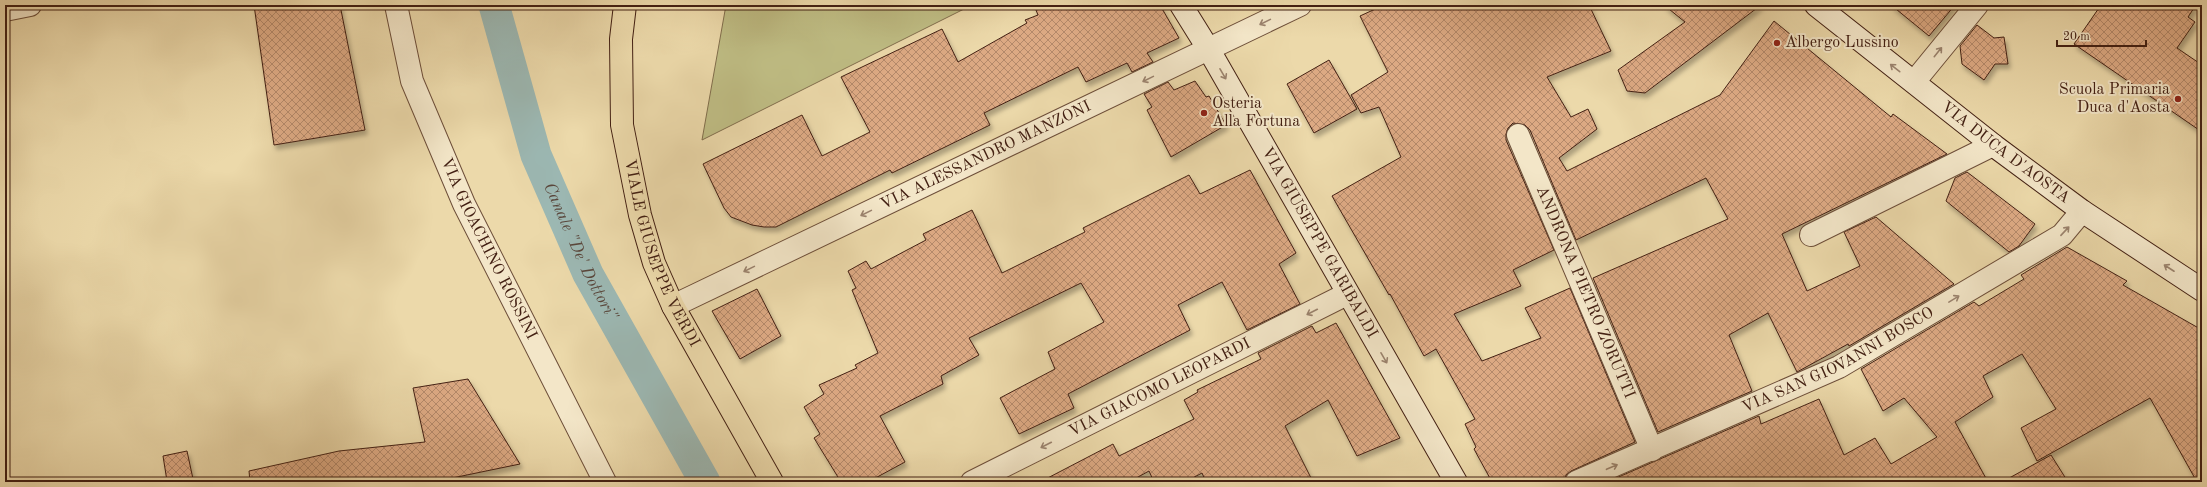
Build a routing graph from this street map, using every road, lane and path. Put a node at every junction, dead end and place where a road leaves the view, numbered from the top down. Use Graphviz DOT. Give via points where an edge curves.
graph roads {
  1 [pos="30,5"];
  2 [pos="396,5"];
  3 [pos="625,5"];
  4 [pos="1181,5"];
  5 [pos="1300,5"];
  6 [pos="1816,5"];
  7 [pos="1977,5"];
  8 [pos="5,10"];
  9 [pos="1209,50"];
  10 [pos="1914,82"];
  11 [pos="1518,135"];
  12 [pos="1993,145"];
  13 [pos="2082,211"];
  14 [pos="1811,234"];
  15 [pos="2202,290"];
  16 [pos="1347,294"];
  17 [pos="672,306"];
  18 [pos="1652,450"];
  19 [pos="605,482"];
  20 [pos="772,482"];
  21 [pos="972,482"];
  22 [pos="1456,482"];
  23 [pos="1576,482"];
  1 -- 8 [label="street"];
  2 -- 19 [label="street, VIA GIOACHINO ROSSINI" via="412,81 464,204"];
  3 -- 17 [label="main road, VIALE GIUSEPPE VERDI" via="621,39 622,125 640,215 654,263"];
  4 -- 9 [label="street, VIA GIUSEPPE GARIBALDI"];
  5 -- 9 [label="street, VIA ALESSANDRO MANZONI, one-way"];
  10 -- 6 [label="street, VIA DUCA D'AOSTA, one-way"];
  10 -- 7 [label="street, one-way"];
  9 -- 16 [label="street, VIA GIUSEPPE GARIBALDI, one-way"];
  9 -- 17 [label="street, VIA ALESSANDRO MANZONI, one-way"];
  10 -- 12 [label="street, VIA DUCA D'AOSTA"];
  11 -- 18 [label="street, ANDRONA PIETRO ZORUTTI"];
  12 -- 13 [label="street, VIA DUCA D'AOSTA"];
  12 -- 14 [label="street"];
  15 -- 13 [label="street, VIA DUCA D'AOSTA, one-way"];
  18 -- 13 [label="street, VIA SAN GIOVANNI BOSCO, one-way" via="1839,367 2062,235"];
  16 -- 21 [label="street, VIA GIACOMO LEOPARDI, one-way"];
  16 -- 22 [label="street, VIA GIUSEPPE GARIBALDI, one-way"];
  17 -- 20 [label="main road, VIALE GIUSEPPE VERDI"];
  23 -- 18 [label="street, VIA SAN GIOVANNI BOSCO, one-way"];
}
